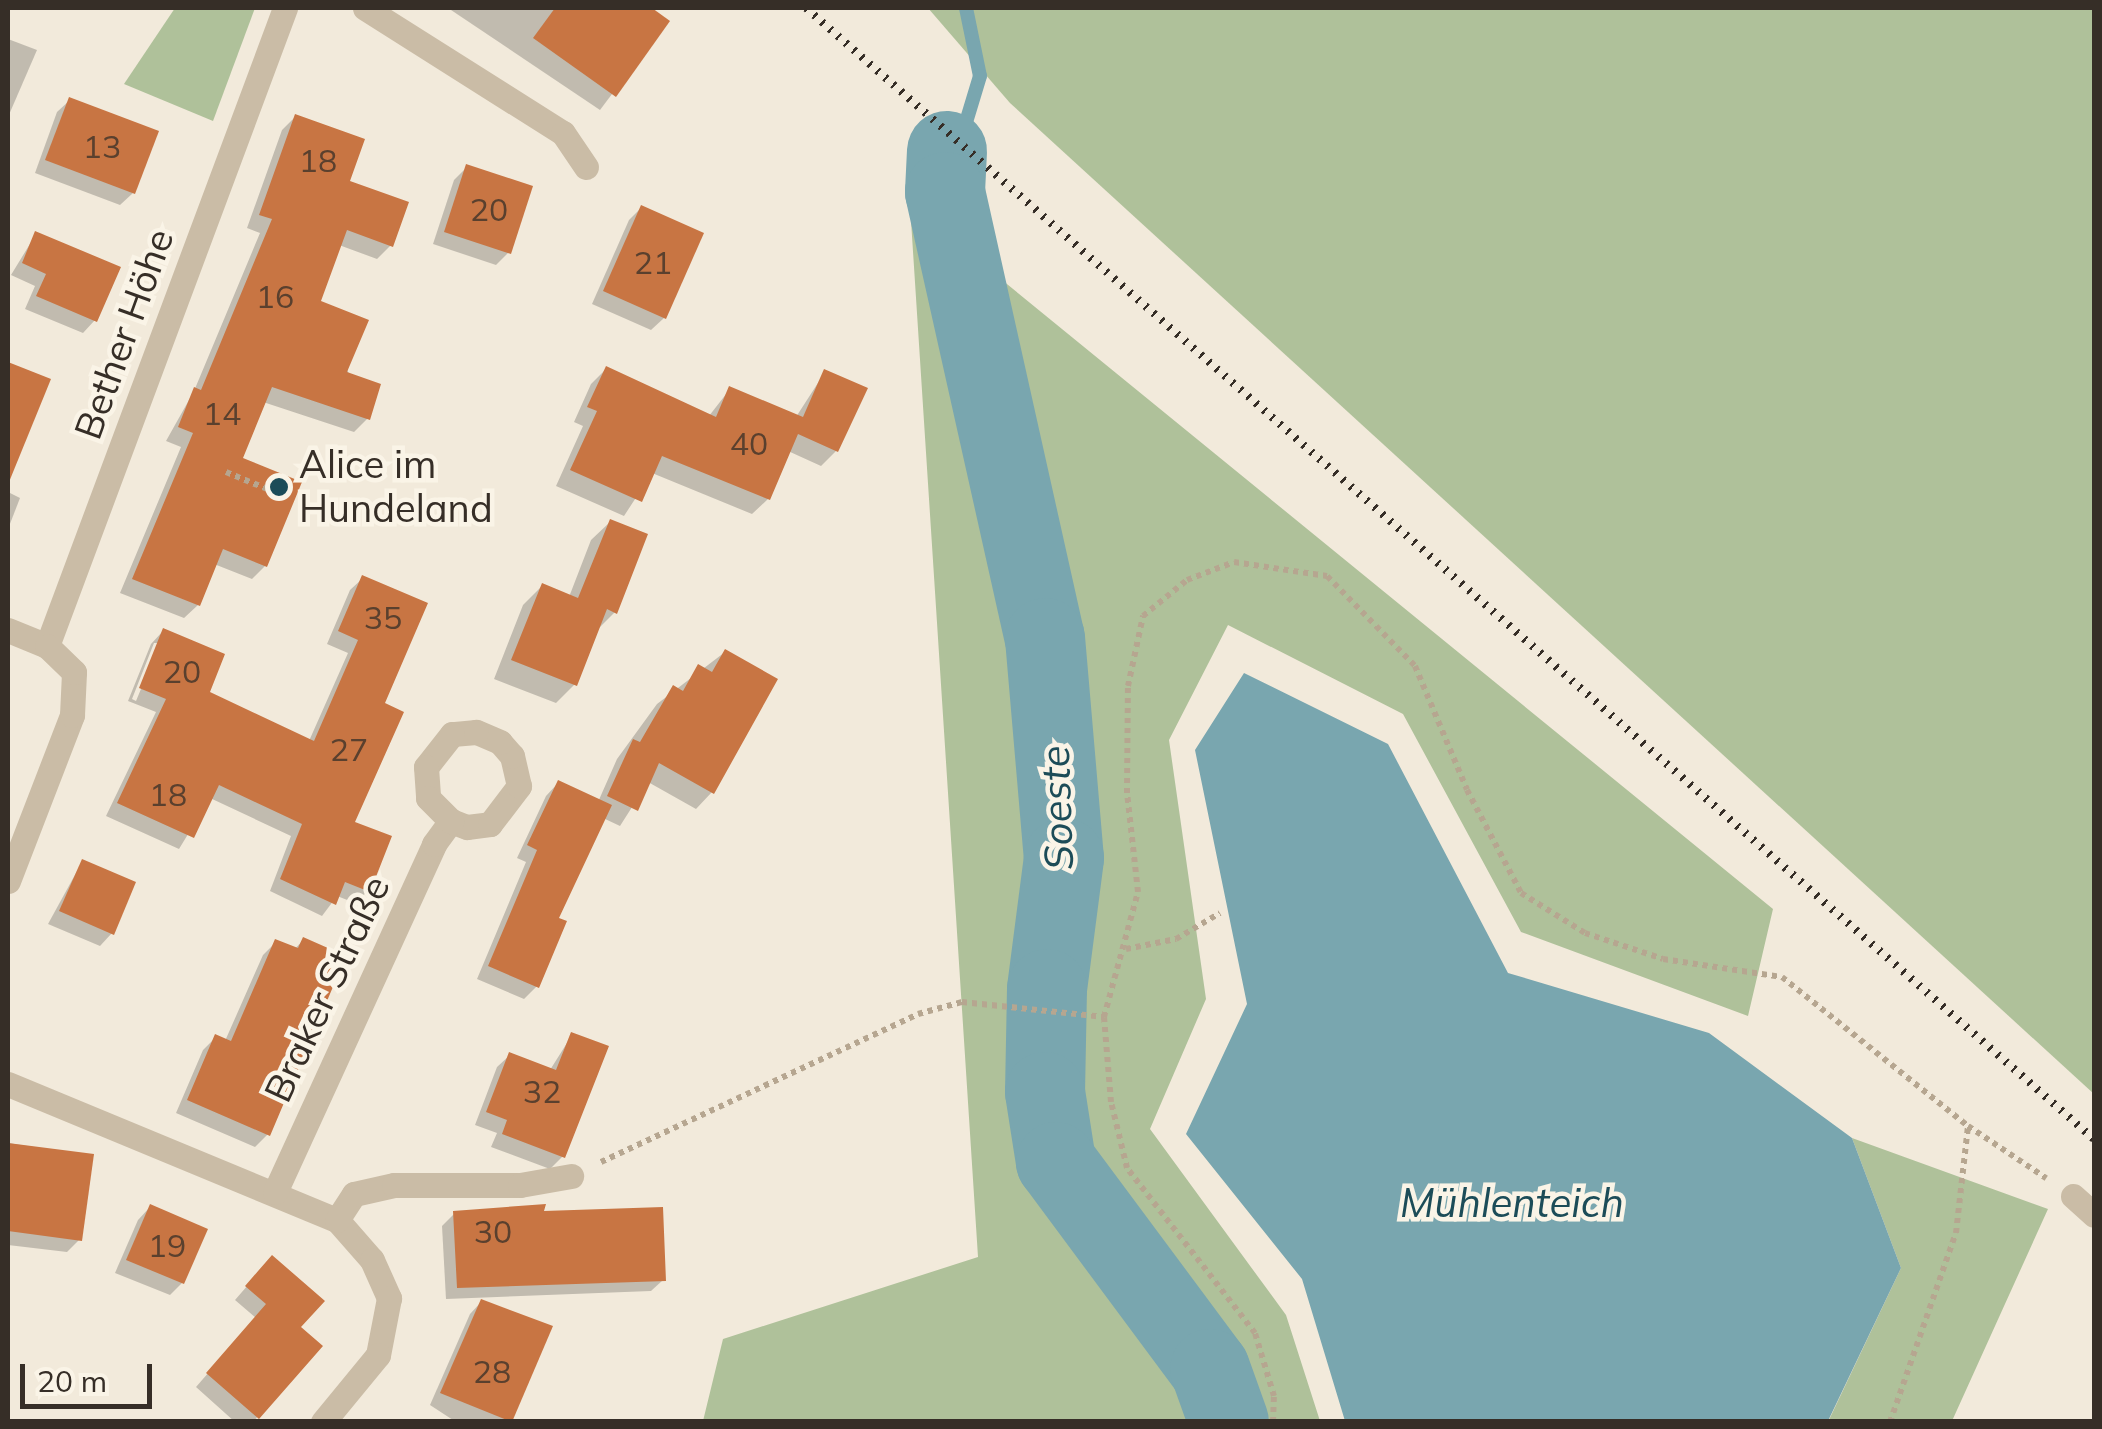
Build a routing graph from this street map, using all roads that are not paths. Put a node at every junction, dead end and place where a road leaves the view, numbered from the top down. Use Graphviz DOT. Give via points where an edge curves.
graph roads {
  1 [pos="285,8"];
  2 [pos="365,8"];
  3 [pos="586,166"];
  4 [pos="8,630"];
  5 [pos="47,646"];
  6 [pos="451,821"];
  7 [pos="8,881"];
  8 [pos="8,1084"];
  9 [pos="571,1176"];
  10 [pos="276,1192"];
  11 [pos="2073,1196"];
  12 [pos="2094,1215"];
  13 [pos="337,1220"];
  14 [pos="323,1422"];
  1 -- 5 [label="street, Bether Höhe"];
  2 -- 3 [label="street" via="563,132"];
  4 -- 5 [label="street"];
  5 -- 7 [label="street" via="74,672 72,715"];
  6 -- 10 [label="street, Braker Straße" via="434,844"];
  8 -- 10 [label="street"];
  9 -- 13 [label="street" via="520,1185 394,1185 354,1194"];
  10 -- 13 [label="street"];
  11 -- 12 [label="street"];
  13 -- 14 [label="street" via="372,1260 389,1298 378,1355"];
}
